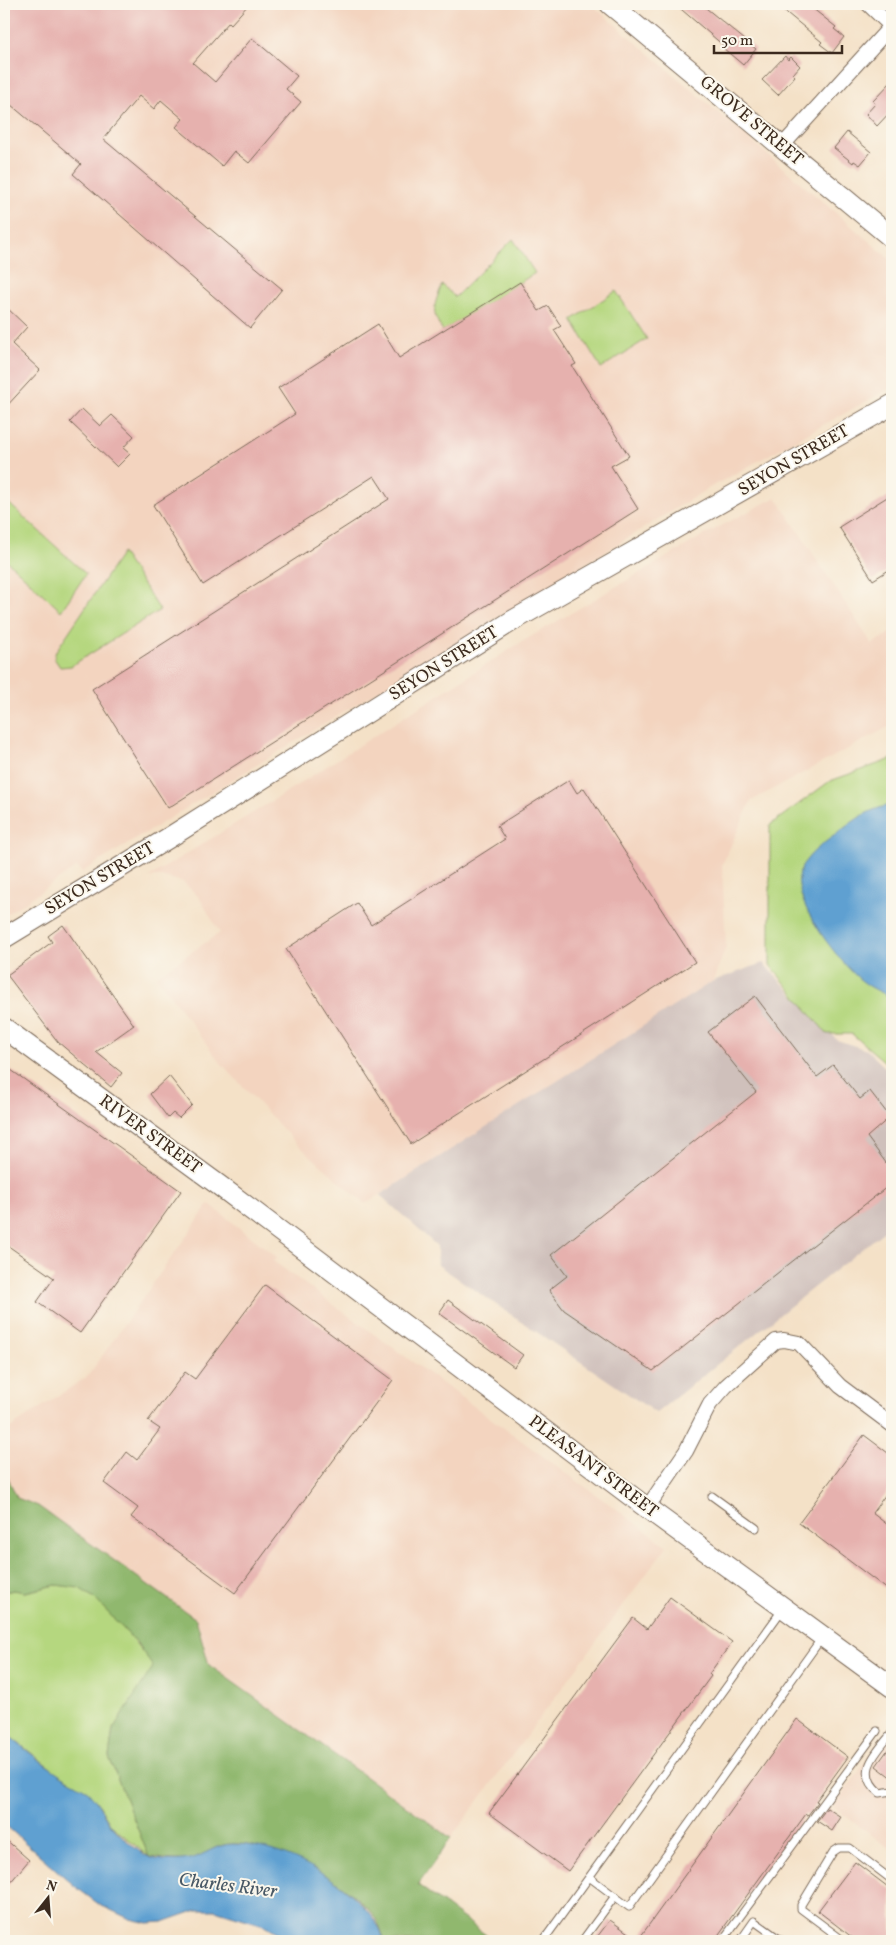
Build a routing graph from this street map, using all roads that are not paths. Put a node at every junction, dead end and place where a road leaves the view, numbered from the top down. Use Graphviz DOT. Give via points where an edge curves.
graph roads {
  1 [pos="610,4"];
  2 [pos="868,4"];
  3 [pos="892,25"];
  4 [pos="782,146"];
  5 [pos="892,238"];
  6 [pos="892,405"];
  7 [pos="4,938"];
  8 [pos="4,1028"];
  9 [pos="296,1243"];
  10 [pos="892,1425"];
  11 [pos="712,1496"];
  12 [pos="647,1508"];
  13 [pos="756,1528"];
  14 [pos="784,1608"];
  15 [pos="823,1636"];
  16 [pos="892,1687"];
  17 [pos="878,1731"];
  18 [pos="892,1733"];
  19 [pos="892,1790"];
  20 [pos="589,1878"];
  21 [pos="892,1880"];
  22 [pos="615,1896"];
  23 [pos="543,1941"];
  24 [pos="582,1941"];
  25 [pos="722,1941"];
  26 [pos="740,1941"];
  27 [pos="782,1941"];
  28 [pos="844,1941"];
  1 -- 4 [label="street, GROVE STREET"];
  2 -- 3 [label="street"];
  3 -- 4 [label="street"];
  4 -- 5 [label="street, GROVE STREET"];
  6 -- 7 [label="street, SEYON STREET" via="512,621"];
  8 -- 9 [label="street, RIVER STREET"];
  9 -- 12 [label="street, PLEASANT STREET"];
  10 -- 12 [label="street" via="840,1386 799,1343 776,1341 718,1395 686,1451"];
  11 -- 13 [label="lane"];
  12 -- 14 [label="street, PLEASANT STREET"];
  14 -- 15 [label="street, PLEASANT STREET"];
  14 -- 20 [label="lane"];
  15 -- 16 [label="street, PLEASANT STREET"];
  15 -- 22 [label="lane" via="629,1907"];
  17 -- 25 [label="lane"];
  18 -- 19 [label="lane" via="870,1761 867,1773 870,1785 880,1793"];
  20 -- 22 [label="lane"];
  20 -- 23 [label="lane"];
  21 -- 28 [label="lane" via="850,1848 832,1852 801,1910"];
  22 -- 24 [label="lane"];
  26 -- 27 [label="lane" via="754,1921"];
}
